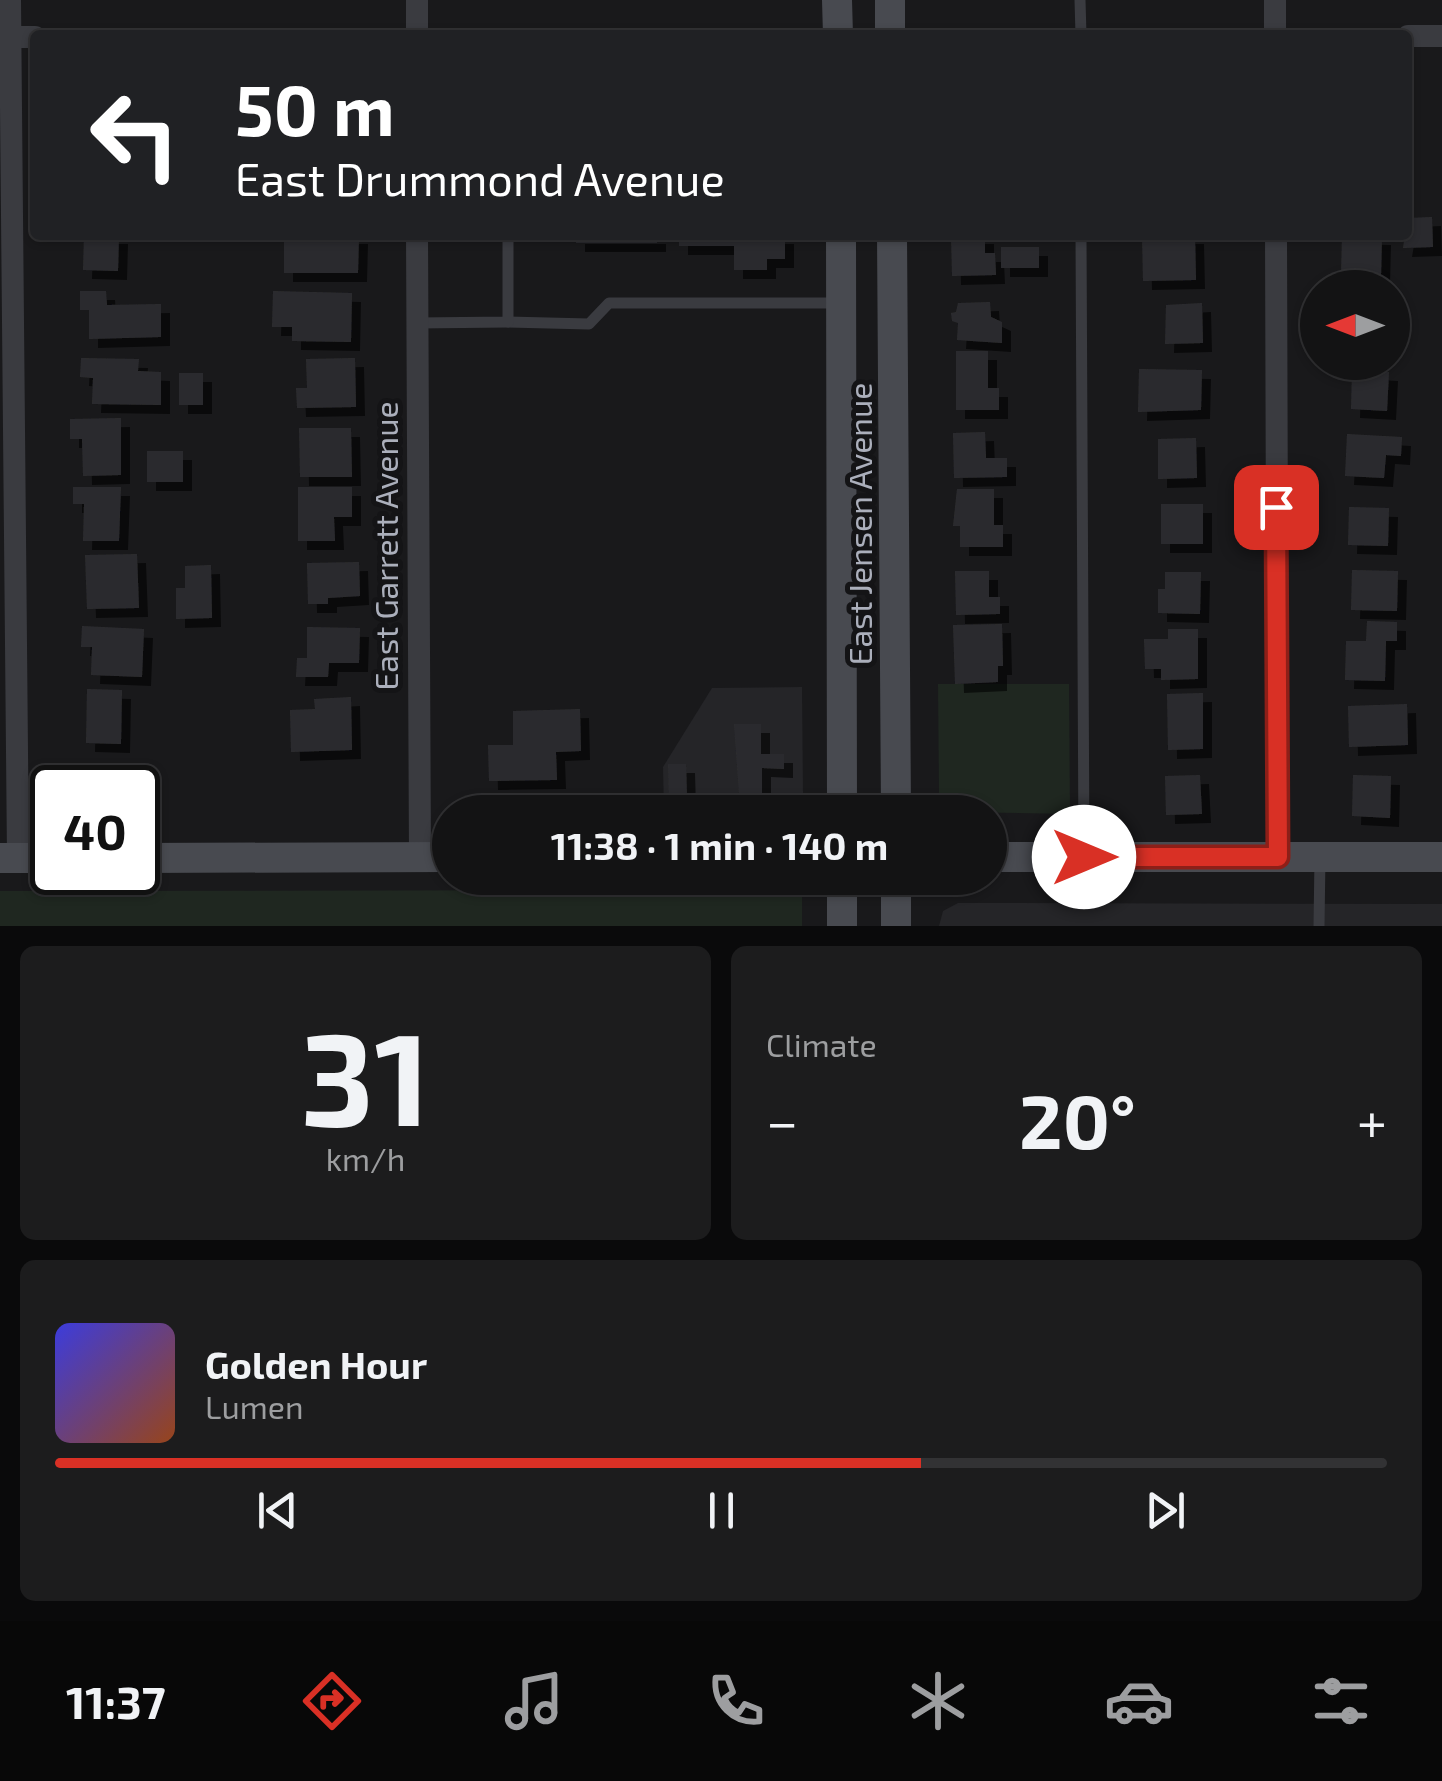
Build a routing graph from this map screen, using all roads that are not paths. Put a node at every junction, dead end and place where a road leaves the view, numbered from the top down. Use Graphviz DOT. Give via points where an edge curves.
graph roads {
  1 [pos="10,0"];
  2 [pos="417,0"];
  3 [pos="838,0"];
  4 [pos="890,0"];
  5 [pos="1080,0"];
  6 [pos="1275,0"];
  7 [pos="417,30"];
  8 [pos="838,30"];
  9 [pos="890,30"];
  10 [pos="1081,30"];
  11 [pos="1275,30"];
  12 [pos="1412,36"];
  13 [pos="1442,36"];
  14 [pos="5,37"];
  15 [pos="416,240"];
  16 [pos="508,240"];
  17 [pos="841,240"];
  18 [pos="892,240"];
  19 [pos="1082,240"];
  20 [pos="1276,240"];
  21 [pos="841,304"];
  22 [pos="508,322"];
  23 [pos="416,323"];
  24 [pos="433,795"];
  25 [pos="842,795"];
  26 [pos="896,795"];
  27 [pos="1007,857"];
  28 [pos="1084,857"];
  29 [pos="1278,857"];
  30 [pos="1320,857"];
  31 [pos="1442,857"];
  32 [pos="9,858"];
  33 [pos="160,858"];
  34 [pos="432,858"];
  35 [pos="842,895"];
  36 [pos="896,895"];
  37 [pos="842,926"];
  38 [pos="896,926"];
  39 [pos="1319,926"];
  1 -- 14 [label="street"];
  2 -- 7 [label="street"];
  3 -- 8 [label="main road"];
  4 -- 9 [label="main road"];
  5 -- 10 [label="lane"];
  6 -- 11 [label="street"];
  12 -- 13 [label="street"];
  14 -- 32 [label="street"];
  15 -- 23 [label="street, East Garrett Avenue"];
  16 -- 22 [label="lane"];
  17 -- 21 [label="main road, East Jensen Avenue"];
  18 -- 26 [label="main road, East Jensen Avenue"];
  19 -- 28 [label="lane"];
  20 -- 29 [label="street"];
  21 -- 22 [label="lane" via="609,303 590,324"];
  21 -- 25 [label="main road, East Jensen Avenue"];
  22 -- 23 [label="lane"];
  23 -- 24 [label="street, East Garrett Avenue"];
  27 -- 28 [label="main road"];
  28 -- 29 [label="main road"];
  29 -- 30 [label="main road"];
  30 -- 31 [label="main road"];
  30 -- 39 [label="lane"];
  33 -- 34 [label="main road"];
  35 -- 37 [label="main road"];
  36 -- 38 [label="main road"];
}
